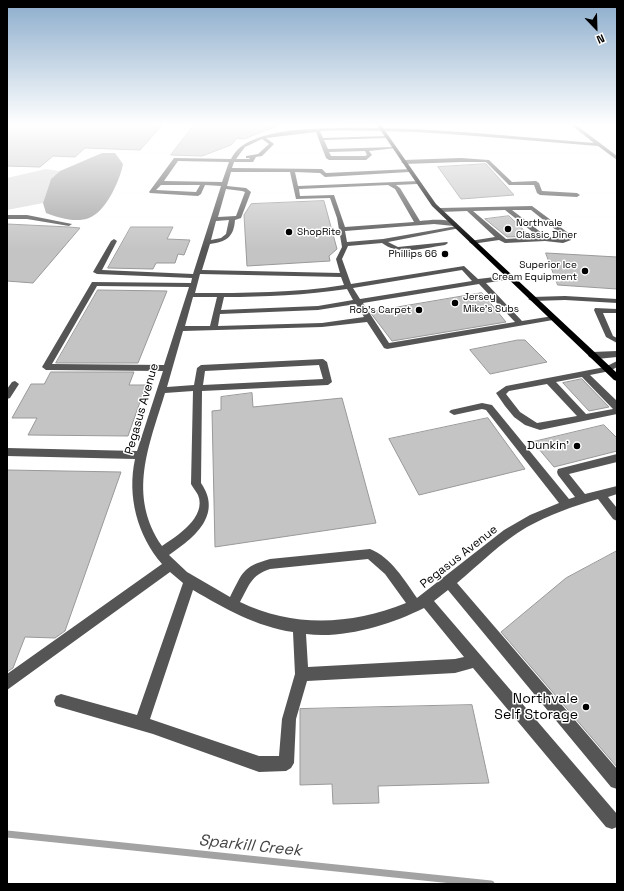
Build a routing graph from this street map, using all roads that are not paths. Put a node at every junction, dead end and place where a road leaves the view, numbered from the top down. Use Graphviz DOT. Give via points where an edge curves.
graph roads {
  1 [pos="171,167"];
  2 [pos="231,167"];
  3 [pos="259,167"];
  4 [pos="407,167"];
  5 [pos="493,167"];
  6 [pos="409,170"];
  7 [pos="292,171"];
  8 [pos="417,182"];
  9 [pos="160,183"];
  10 [pos="388,183"];
  11 [pos="203,184"];
  12 [pos="224,186"];
  13 [pos="295,188"];
  14 [pos="577,195"];
  15 [pos="506,208"];
  16 [pos="468,209"];
  17 [pos="440,210"];
  18 [pos="7,217"];
  19 [pos="214,219"];
  20 [pos="232,219"];
  21 [pos="69,224"];
  22 [pos="419,224"];
  23 [pos="456,226"];
  24 [pos="342,229"];
  25 [pos="434,232"];
  26 [pos="500,238"];
  27 [pos="546,239"];
  28 [pos="114,241"];
  29 [pos="383,241"];
  30 [pos="207,242"];
  31 [pos="472,242"];
  32 [pos="344,244"];
  33 [pos="456,269"];
  34 [pos="197,274"];
  35 [pos="344,275"];
  36 [pos="509,277"];
  37 [pos="476,282"];
  38 [pos="349,287"];
  39 [pos="192,290"];
  40 [pos="221,295"];
  41 [pos="532,299"];
  42 [pos="617,301"];
  43 [pos="359,302"];
  44 [pos="617,311"];
  45 [pos="217,312"];
  46 [pos="553,318"];
  47 [pos="369,319"];
  48 [pos="521,324"];
  49 [pos="180,329"];
  50 [pos="213,329"];
  51 [pos="617,341"];
  52 [pos="617,354"];
  53 [pos="592,355"];
  54 [pos="617,364"];
  55 [pos="168,368"];
  56 [pos="607,369"];
  57 [pos="583,373"];
  58 [pos="617,378"];
  59 [pos="550,380"];
  60 [pos="15,384"];
  61 [pos="198,388"];
  62 [pos="161,390"];
  63 [pos="7,396"];
  64 [pos="617,407"];
  65 [pos="617,411"];
  66 [pos="454,412"];
  67 [pos="584,418"];
  68 [pos="7,452"];
  69 [pos="141,455"];
  70 [pos="617,458"];
  71 [pos="616,491"];
  72 [pos="600,494"];
  73 [pos="582,499"];
  74 [pos="566,504"];
  75 [pos="617,516"];
  76 [pos="160,554"];
  77 [pos="169,566"];
  78 [pos="190,581"];
  79 [pos="449,582"];
  80 [pos="420,602"];
  81 [pos="232,605"];
  82 [pos="299,627"];
  83 [pos="476,660"];
  84 [pos="302,674"];
  85 [pos="7,683"];
  86 [pos="61,701"];
  87 [pos="141,724"];
  88 [pos="617,781"];
  89 [pos="612,821"];
  1 -- 9 [label="street"];
  2 -- 12 [label="street, Pegasus Avenue"];
  3 -- 7 [label="street"];
  4 -- 6 [label="main road"];
  5 -- 14 [label="street" via="511,184 536,183 540,193"];
  6 -- 7 [label="street" via="325,175 322,171"];
  6 -- 8 [label="main road"];
  7 -- 13 [label="street"];
  8 -- 10 [label="street"];
  8 -- 17 [label="main road"];
  9 -- 11 [label="street"];
  9 -- 11 [label="street" via="152,192 198,194"];
  10 -- 13 [label="street"];
  10 -- 22 [label="street" via="397,188"];
  11 -- 12 [label="street"];
  12 -- 19 [label="street, Pegasus Avenue"];
  12 -- 20 [label="street" via="248,192 241,214 238,218"];
  13 -- 24 [label="street" via="298,198 332,196"];
  15 -- 16 [label="street"];
  15 -- 27 [label="street"];
  15 -- 27 [label="street" via="532,208 569,236 569,239 563,241"];
  16 -- 17 [label="street"];
  16 -- 26 [label="street"];
  17 -- 23 [label="main road"];
  18 -- 21 [label="street" via="27,217"];
  19 -- 20 [label="street"];
  19 -- 30 [label="street, Pegasus Avenue"];
  20 -- 30 [label="street" via="232,229 228,236"];
  22 -- 23 [label="street" via="434,222"];
  22 -- 24 [label="street"];
  23 -- 25 [label="street"];
  23 -- 31 [label="main road"];
  24 -- 32 [label="street"];
  25 -- 29 [label="street"];
  25 -- 29 [label="street" via="445,243 398,249"];
  26 -- 27 [label="street" via="510,241"];
  26 -- 31 [label="street"];
  28 -- 34 [label="street" via="97,272"];
  29 -- 32 [label="street"];
  30 -- 34 [label="street, Pegasus Avenue"];
  31 -- 36 [label="main road"];
  32 -- 35 [label="street" via="339,259"];
  33 -- 37 [label="street"];
  33 -- 37 [label="street" via="464,268"];
  33 -- 38 [label="street"];
  34 -- 35 [label="street"];
  34 -- 39 [label="street, Pegasus Avenue"];
  35 -- 38 [label="street"];
  36 -- 37 [label="street"];
  36 -- 41 [label="main road"];
  37 -- 43 [label="street"];
  37 -- 48 [label="street"];
  38 -- 40 [label="street" via="255,295"];
  38 -- 43 [label="street"];
  39 -- 40 [label="street"];
  39 -- 49 [label="street, Pegasus Avenue"];
  39 -- 55 [label="street" via="95,284 46,367"];
  40 -- 45 [label="street"];
  41 -- 42 [label="street"];
  41 -- 46 [label="main road"];
  43 -- 45 [label="street" via="318,308"];
  43 -- 47 [label="street"];
  44 -- 51 [label="street" via="598,310 610,337"];
  45 -- 50 [label="street"];
  46 -- 48 [label="street"];
  46 -- 53 [label="main road"];
  47 -- 48 [label="street" via="388,346"];
  47 -- 50 [label="street" via="322,325"];
  49 -- 50 [label="street"];
  49 -- 55 [label="street, Pegasus Avenue"];
  52 -- 53 [label="street"];
  53 -- 56 [label="main road"];
  54 -- 56 [label="street"];
  55 -- 62 [label="street, Pegasus Avenue"];
  56 -- 57 [label="street"];
  56 -- 58 [label="main road"];
  57 -- 59 [label="street"];
  57 -- 64 [label="street"];
  59 -- 67 [label="street"];
  59 -- 67 [label="street" via="501,392 504,399 530,425 540,427"];
  60 -- 63 [label="street"];
  61 -- 61 [label="street" via="229,386 328,382 323,362 208,367 201,368"];
  61 -- 62 [label="street"];
  61 -- 76 [label="street" via="196,484 205,494 206,508 194,527 180,541"];
  62 -- 69 [label="street, Pegasus Avenue"];
  65 -- 67 [label="street"];
  66 -- 74 [label="street" via="489,407"];
  68 -- 69 [label="street"];
  69 -- 76 [label="street, Pegasus Avenue" via="137,482 139,502 144,522"];
  70 -- 73 [label="street" via="562,472"];
  71 -- 72 [label="street, Pegasus Avenue"];
  72 -- 73 [label="street, Pegasus Avenue"];
  72 -- 75 [label="street"];
  73 -- 74 [label="street, Pegasus Avenue"];
  74 -- 79 [label="street, Pegasus Avenue" via="533,518"];
  76 -- 77 [label="street, Pegasus Avenue"];
  77 -- 78 [label="street, Pegasus Avenue"];
  77 -- 85 [label="street"];
  78 -- 81 [label="street, Pegasus Avenue"];
  78 -- 87 [label="street"];
  79 -- 80 [label="street, Pegasus Avenue"];
  79 -- 88 [label="street"];
  80 -- 81 [label="street" via="370,554 256,568 242,584"];
  80 -- 82 [label="street, Pegasus Avenue" via="375,620 343,628"];
  80 -- 83 [label="street"];
  81 -- 82 [label="street, Pegasus Avenue" via="272,622"];
  82 -- 84 [label="street"];
  83 -- 84 [label="street" via="455,666"];
  83 -- 89 [label="street"];
  84 -- 87 [label="street" via="289,719 286,763 259,764"];
  86 -- 87 [label="street"];
}
